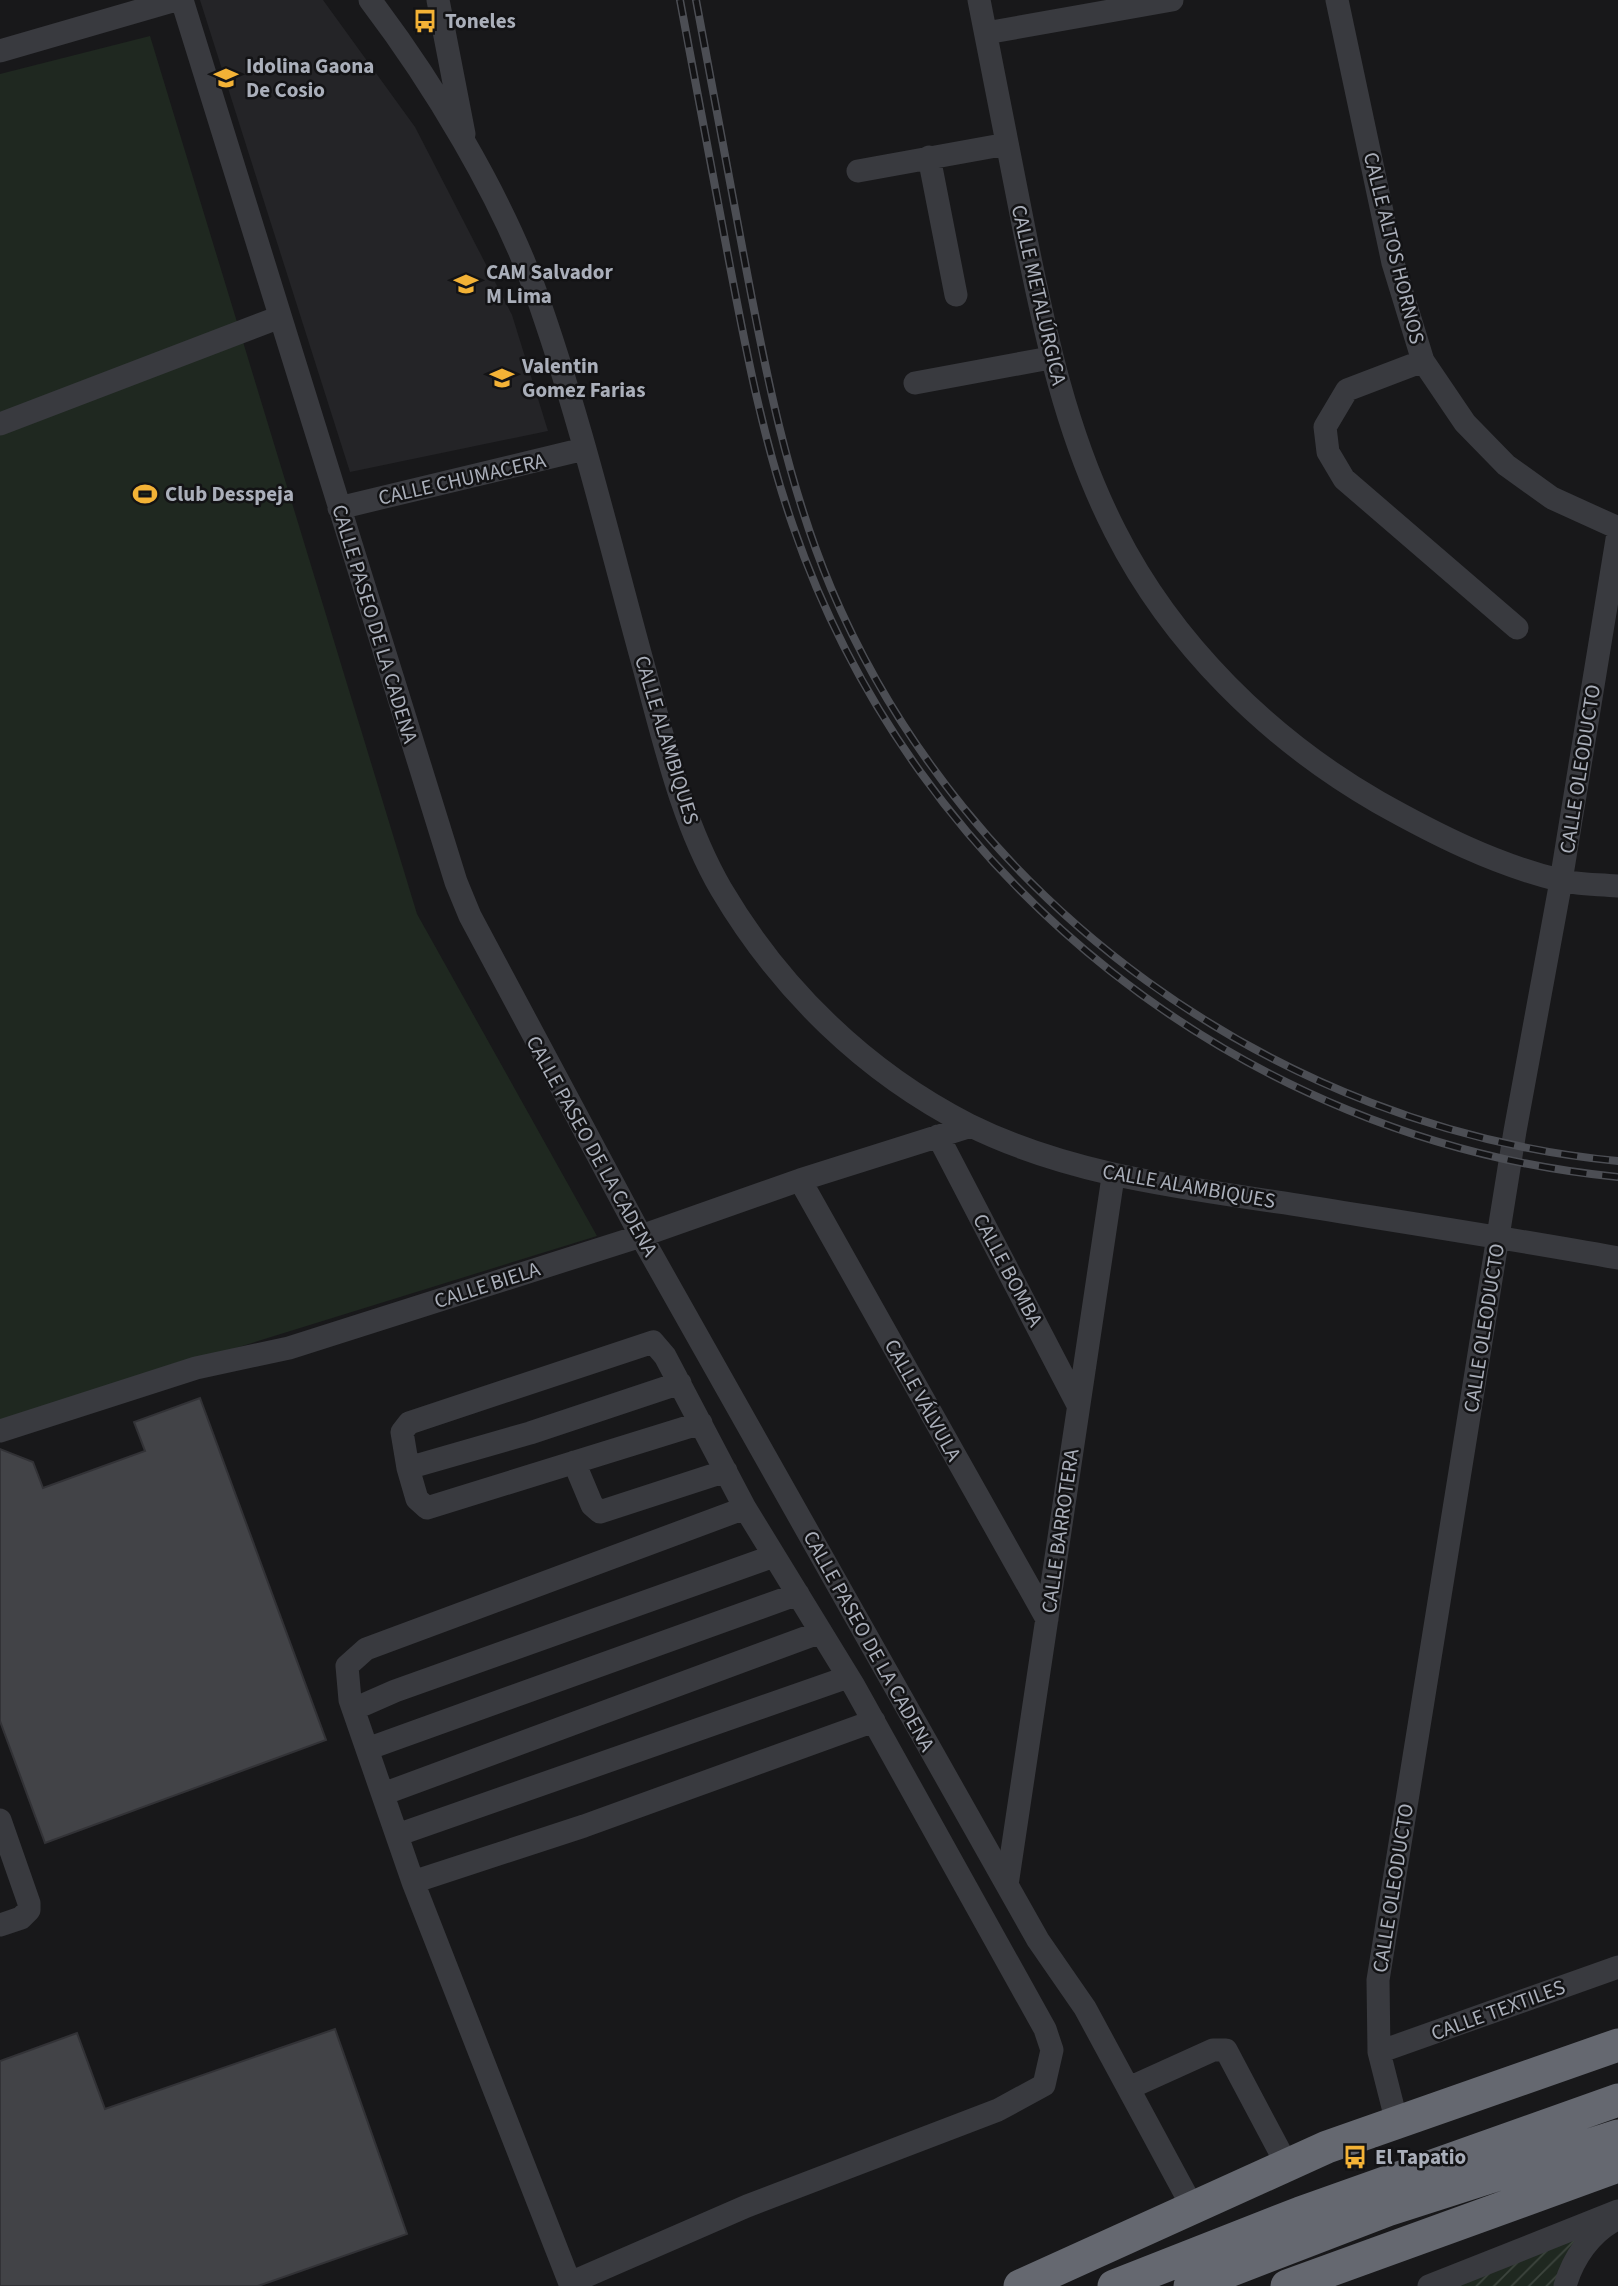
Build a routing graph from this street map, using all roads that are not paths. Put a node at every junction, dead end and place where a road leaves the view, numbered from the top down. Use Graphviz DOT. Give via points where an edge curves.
graph roads {
  1 [pos="176,0"];
  2 [pos="182,0"];
  3 [pos="370,0"];
  4 [pos="438,0"];
  5 [pos="979,0"];
  6 [pos="1172,0"];
  7 [pos="1336,0"];
  8 [pos="985,33"];
  9 [pos="0,51"];
  10 [pos="1007,144"];
  11 [pos="467,151"];
  12 [pos="929,157"];
  13 [pos="858,171"];
  14 [pos="956,295"];
  15 [pos="280,317"];
  16 [pos="1049,358"];
  17 [pos="1423,361"];
  18 [pos="915,383"];
  19 [pos="0,425"];
  20 [pos="584,449"];
  21 [pos="339,508"];
  22 [pos="1618,531"];
  23 [pos="1517,628"];
  24 [pos="1561,881"];
  25 [pos="1618,886"];
  26 [pos="971,1126"];
  27 [pos="938,1136"];
  28 [pos="1112,1177"];
  29 [pos="800,1180"];
  30 [pos="641,1236"];
  31 [pos="1499,1237"];
  32 [pos="1618,1258"];
  33 [pos="680,1383"];
  34 [pos="1078,1405"];
  35 [pos="701,1423"];
  36 [pos="0,1431"];
  37 [pos="574,1462"];
  38 [pos="408,1468"];
  39 [pos="726,1471"];
  40 [pos="745,1508"];
  41 [pos="774,1556"];
  42 [pos="798,1594"];
  43 [pos="1046,1619"];
  44 [pos="821,1632"];
  45 [pos="848,1677"];
  46 [pos="354,1709"];
  47 [pos="874,1721"];
  48 [pos="367,1749"];
  49 [pos="383,1794"];
  50 [pos="0,1820"];
  51 [pos="397,1835"];
  52 [pos="413,1882"];
  53 [pos="1007,1885"];
  54 [pos="0,1925"];
  55 [pos="1618,1967"];
  56 [pos="1618,2045"];
  57 [pos="1378,2052"];
  58 [pos="1618,2066"];
  59 [pos="1503,2086"];
  60 [pos="1129,2088"];
  61 [pos="1618,2101"];
  62 [pos="1397,2123"];
  63 [pos="1610,2158"];
  64 [pos="1287,2165"];
  65 [pos="1193,2208"];
  66 [pos="1618,2211"];
  67 [pos="1618,2218"];
  68 [pos="570,2285"];
  69 [pos="1435,2285"];
  70 [pos="1020,2286"];
  71 [pos="1114,2286"];
  72 [pos="1190,2286"];
  73 [pos="1287,2286"];
  74 [pos="1565,2286"];
  1 -- 9 [label="street"];
  2 -- 15 [label="street, CALLE PASEO DE LA CADENA"];
  3 -- 11 [label="street" via="398,37"];
  4 -- 11 [label="street"];
  5 -- 8 [label="street, CALLE METALÚRGICA"];
  6 -- 8 [label="street"];
  7 -- 17 [label="street, CALLE ALTOS HORNOS" via="1393,262"];
  8 -- 10 [label="street, CALLE METALÚRGICA"];
  10 -- 12 [label="street"];
  10 -- 16 [label="street, CALLE METALÚRGICA"];
  11 -- 20 [label="street, CALLE ALAMBIQUES" via="514,239 536,292"];
  12 -- 13 [label="street"];
  12 -- 14 [label="street"];
  15 -- 19 [label="street"];
  15 -- 21 [label="street, CALLE PASEO DE LA CADENA"];
  16 -- 18 [label="street"];
  16 -- 24 [label="street, CALLE METALÚRGICA" via="1115,531 1157,601 1212,670 1276,730 1342,781 1490,859"];
  17 -- 22 [label="street, CALLE ALTOS HORNOS" via="1465,423 1506,465 1552,498"];
  17 -- 23 [label="street" via="1347,390 1325,427 1328,452 1344,479"];
  20 -- 21 [label="street, CALLE CHUMACERA"];
  20 -- 26 [label="street, CALLE ALAMBIQUES" via="681,799 721,888 798,995 850,1047"];
  21 -- 30 [label="street, CALLE PASEO DE LA CADENA" via="470,916"];
  22 -- 24 [label="street, CALLE OLEODUCTO"];
  24 -- 25 [label="street, CALLE METALÚRGICA"];
  24 -- 31 [label="street, CALLE OLEODUCTO"];
  26 -- 27 [label="street, CALLE BIELA"];
  26 -- 28 [label="street, CALLE ALAMBIQUES"];
  27 -- 29 [label="street, CALLE BIELA"];
  27 -- 34 [label="street, CALLE BOMBA"];
  28 -- 31 [label="street, CALLE ALAMBIQUES"];
  28 -- 34 [label="street, CALLE BARROTERA"];
  29 -- 30 [label="street, CALLE BIELA"];
  29 -- 43 [label="street, CALLE VÁLVULA"];
  30 -- 36 [label="street, CALLE BIELA" via="289,1348 196,1368"];
  30 -- 53 [label="street, CALLE PASEO DE LA CADENA"];
  31 -- 32 [label="street, CALLE ALAMBIQUES"];
  31 -- 57 [label="street, CALLE OLEODUCTO" via="1378,1980"];
  33 -- 35 [label="street"];
  33 -- 38 [label="street"];
  33 -- 38 [label="street" via="653,1342 409,1423 402,1432"];
  34 -- 43 [label="street, CALLE BARROTERA"];
  35 -- 37 [label="street"];
  35 -- 39 [label="street"];
  37 -- 38 [label="street" via="427,1508 417,1499"];
  37 -- 39 [label="street" via="592,1505 600,1512"];
  39 -- 40 [label="street"];
  40 -- 41 [label="street"];
  40 -- 46 [label="street" via="366,1649 347,1666"];
  41 -- 42 [label="street"];
  41 -- 46 [label="street"];
  42 -- 44 [label="street"];
  42 -- 48 [label="street"];
  43 -- 53 [label="street, CALLE BARROTERA"];
  44 -- 45 [label="street"];
  44 -- 49 [label="street"];
  45 -- 47 [label="street"];
  45 -- 51 [label="street"];
  46 -- 48 [label="street"];
  47 -- 52 [label="street" via="584,1826"];
  47 -- 68 [label="street" via="1045,2029 1052,2050 1044,2085 998,2110 747,2206"];
  48 -- 49 [label="street"];
  49 -- 51 [label="street"];
  50 -- 54 [label="street" via="29,1903 21,1918"];
  51 -- 52 [label="street"];
  52 -- 68 [label="street"];
  53 -- 60 [label="street, CALLE PASEO DE LA CADENA"];
  55 -- 57 [label="street, CALLE TEXTILES"];
  56 -- 59 [label="highway"];
  57 -- 62 [label="street, CALLE OLEODUCTO"];
  58 -- 59 [label="highway"];
  59 -- 62 [label="highway"];
  60 -- 64 [label="street" via="1213,2050 1226,2050"];
  60 -- 65 [label="street, CALLE PASEO DE LA CADENA"];
  61 -- 71 [label="highway" via="1300,2213"];
  62 -- 64 [label="highway"];
  63 -- 72 [label="highway" via="1387,2210"];
  63 -- 73 [label="highway"];
  64 -- 65 [label="highway"];
  65 -- 70 [label="highway"];
  66 -- 69 [label="street"];
  67 -- 74 [label="street" via="1582,2250"];
}
